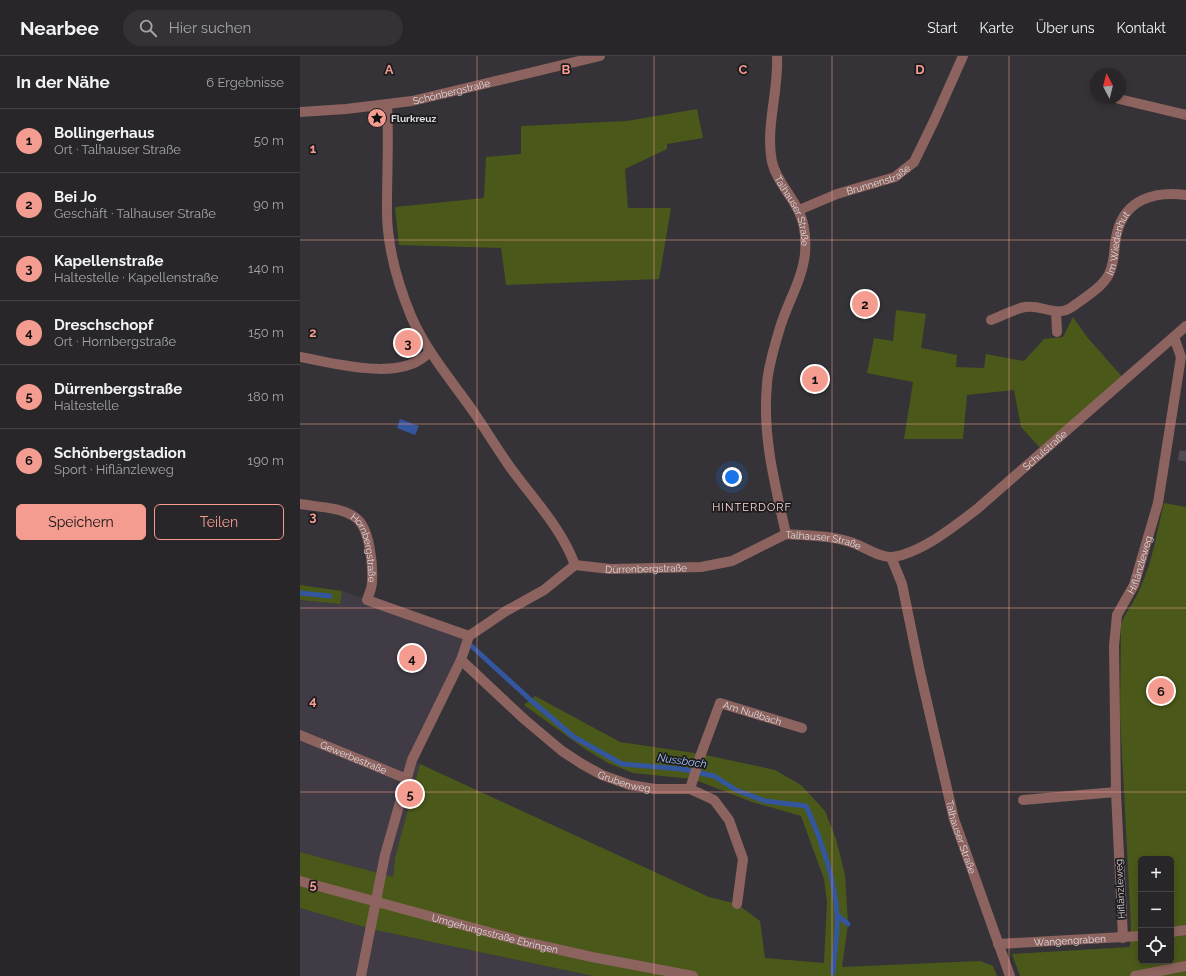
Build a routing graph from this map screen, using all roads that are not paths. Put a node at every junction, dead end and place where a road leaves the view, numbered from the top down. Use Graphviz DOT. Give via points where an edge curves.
graph roads {
  1 [pos="600,56"];
  2 [pos="777,56"];
  3 [pos="963,56"];
  4 [pos="1126,101"];
  5 [pos="387,105"];
  6 [pos="300,112"];
  7 [pos="1186,115"];
  8 [pos="1186,195"];
  9 [pos="799,210"];
  10 [pos="1056,312"];
  11 [pos="991,320"];
  12 [pos="1186,326"];
  13 [pos="1057,332"];
  14 [pos="1174,337"];
  15 [pos="429,352"];
  16 [pos="300,357"];
  17 [pos="300,504"];
  18 [pos="786,534"];
  19 [pos="892,557"];
  20 [pos="575,565"];
  21 [pos="469,636"];
  22 [pos="461,660"];
  23 [pos="802,728"];
  24 [pos="300,735"];
  25 [pos="407,779"];
  26 [pos="692,784"];
  27 [pos="1116,792"];
  28 [pos="1023,800"];
  29 [pos="300,881"];
  30 [pos="376,902"];
  31 [pos="737,904"];
  32 [pos="1186,930"];
  33 [pos="1174,932"];
  34 [pos="1138,936"];
  35 [pos="1123,938"];
  36 [pos="998,944"];
  37 [pos="1186,966"];
  38 [pos="361,976"];
  39 [pos="693,976"];
  40 [pos="1010,976"];
  41 [pos="1134,976"];
  1 -- 5 [label="street, Schönbergstraße"];
  2 -- 9 [label="street, Talhauser Straße" via="777,81 770,136 772,161 778,178"];
  3 -- 9 [label="street, Brunnenstraße" via="914,162 895,177 837,194"];
  4 -- 7 [label="street"];
  5 -- 6 [label="street, Schönbergstraße"];
  5 -- 15 [label="street" via="386,206 390,246 408,307"];
  8 -- 10 [label="street, Im Wiedenhut" via="1161,194 1142,198 1134,204 1120,222 1116,234 1115,255 1108,276 1101,285 1071,308"];
  9 -- 18 [label="street, Talhauser Straße" via="805,234 804,260 779,329 767,384 767,442"];
  10 -- 11 [label="street" via="1034,306 1024,307"];
  10 -- 13 [label="street"];
  12 -- 14 [label="street, Schulstraße"];
  14 -- 19 [label="street, Schulstraße" via="977,509 946,533"];
  14 -- 27 [label="street, Hiflänzleweg" via="1182,357 1158,503 1134,585 1117,615 1114,646"];
  15 -- 16 [label="street" via="412,364 380,369"];
  15 -- 20 [label="street" via="510,467 550,518"];
  17 -- 21 [label="street, Hornbergstraße" via="347,513 361,522 367,537 370,558 372,583 368,600"];
  18 -- 19 [label="street, Talhauser Straße" via="841,538 878,554"];
  18 -- 20 [label="street, Dürrenbergstraße" via="732,561 701,567 610,569"];
  19 -- 36 [label="street, Talhauser Straße" via="902,584 954,819"];
  20 -- 21 [label="street" via="544,590"];
  21 -- 22 [label="street"];
  22 -- 25 [label="street" via="412,760"];
  22 -- 26 [label="street, Grubenweg" via="524,719 562,750 602,775 630,785 655,789"];
  23 -- 26 [label="street, Am Nußbach" via="720,703 700,754"];
  24 -- 25 [label="street, Gewerbestraße"];
  25 -- 30 [label="street" via="385,855"];
  26 -- 31 [label="street, Grubenweg" via="714,800 729,820 743,860"];
  27 -- 28 [label="street"];
  27 -- 35 [label="street, Hiflänzleweg"];
  29 -- 30 [label="street, Umgehungsstraße Ebringen"];
  30 -- 38 [label="street"];
  30 -- 39 [label="street, Umgehungsstraße Ebringen" via="525,942"];
  32 -- 33 [label="street"];
  34 -- 35 [label="street, Wangengraben"];
  35 -- 36 [label="street, Wangengraben"];
  36 -- 40 [label="street, Talhauser Straße"];
  37 -- 41 [label="street"];
}
